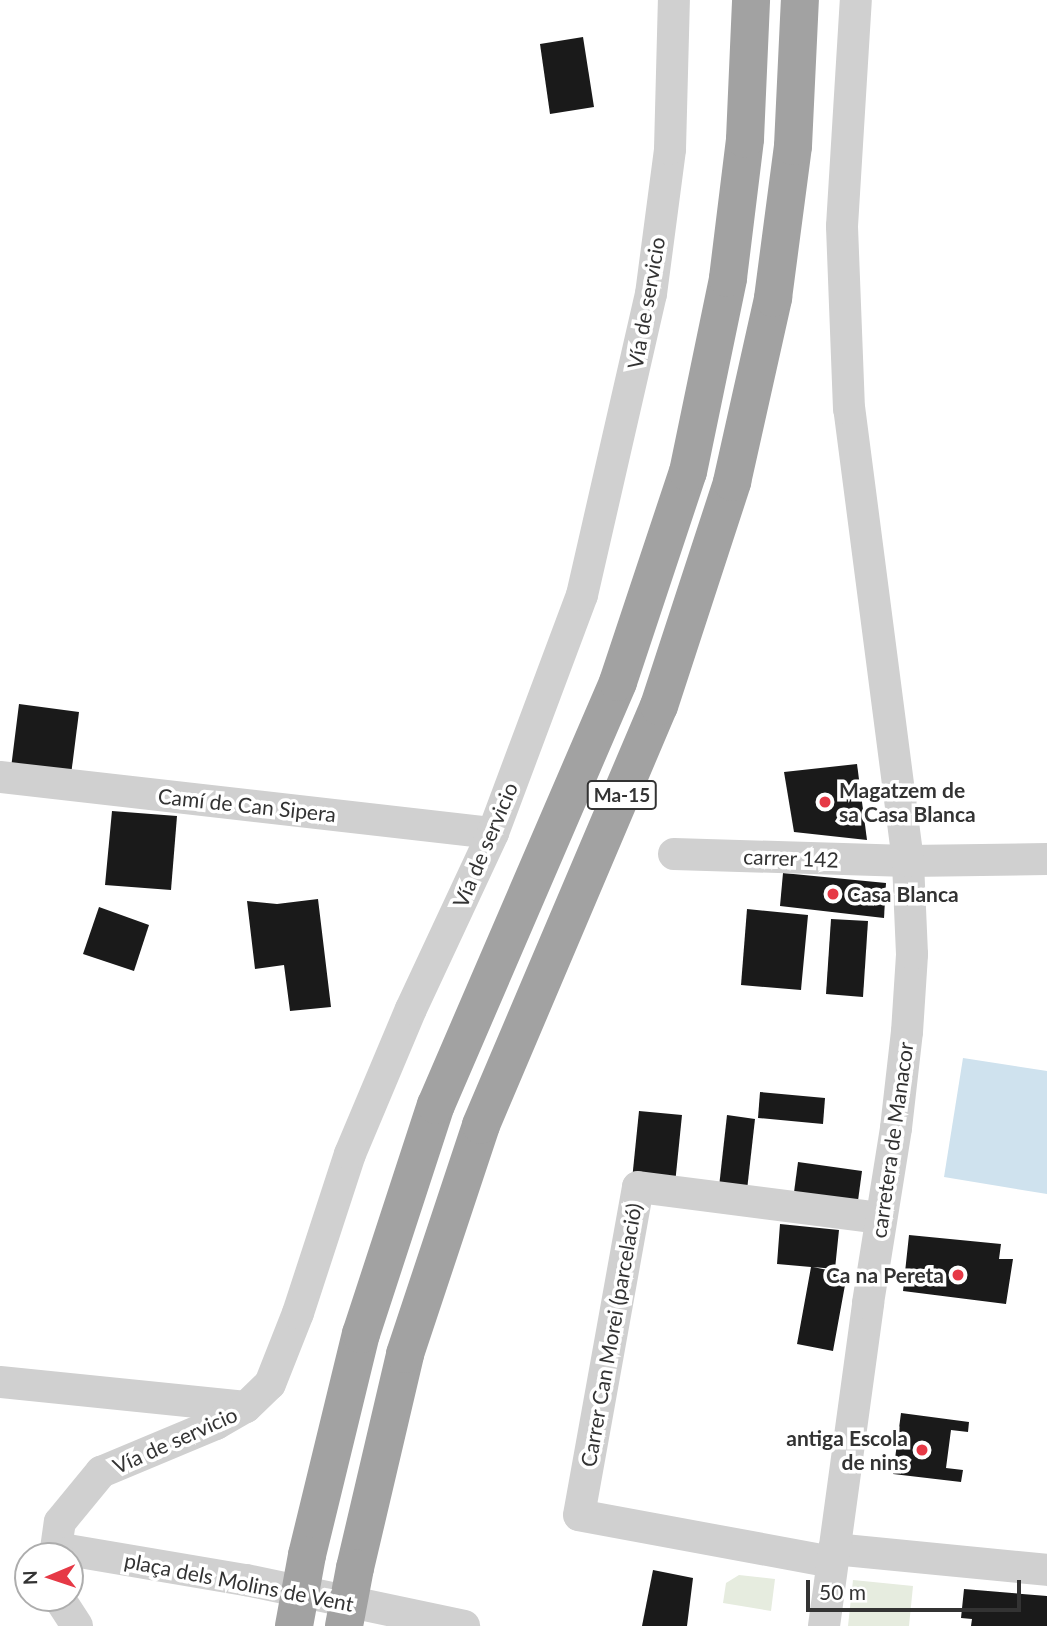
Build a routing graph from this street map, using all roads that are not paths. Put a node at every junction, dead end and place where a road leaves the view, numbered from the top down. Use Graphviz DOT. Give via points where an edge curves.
graph roads {
  1 [pos="674,0"];
  2 [pos="751,0"];
  3 [pos="800,0"];
  4 [pos="856,0"];
  5 [pos="0,778"];
  6 [pos="493,833"];
  7 [pos="674,854"];
  8 [pos="1047,859"];
  9 [pos="908,861"];
  10 [pos="881,1218"];
  11 [pos="0,1382"];
  12 [pos="246,1407"];
  13 [pos="57,1542"];
  14 [pos="833,1555"];
  15 [pos="84,1556"];
  16 [pos="1047,1570"];
  17 [pos="294,1626"];
  18 [pos="344,1626"];
  19 [pos="464,1626"];
  20 [pos="824,1626"];
  1 -- 6 [label="street, Vía de servicio" via="670,149 652,294 582,595"];
  2 -- 17 [label="highway, Ma-15, bridge" via="745,139 728,278 688,472 618,682 436,1105 362,1334"];
  3 -- 18 [label="highway, Ma-15, bridge" via="793,146 774,298 732,482 659,706 481,1125 405,1354"];
  4 -- 9 [label="street" via="842,226 849,409"];
  5 -- 6 [label="street, Camí de Can Sipera"];
  6 -- 12 [label="street, Vía de servicio" via="350,1154 270,1384"];
  7 -- 9 [label="street, carrer 142"];
  8 -- 9 [label="street, carrer 142"];
  9 -- 10 [label="street, carretera de Manacor" via="912,954 907,1031"];
  10 -- 14 [label="street, carretera de Manacor"];
  10 -- 14 [label="street, Carrer Can Morei (parcelació)" via="638,1187 579,1515"];
  11 -- 12 [label="street"];
  12 -- 13 [label="street, Vía de servicio" via="101,1472 60,1522"];
  14 -- 16 [label="street"];
  14 -- 20 [label="street, carretera de Manacor"];
  15 -- 19 [label="street, plaça dels Molins de Vent" via="246,1580"];
}
